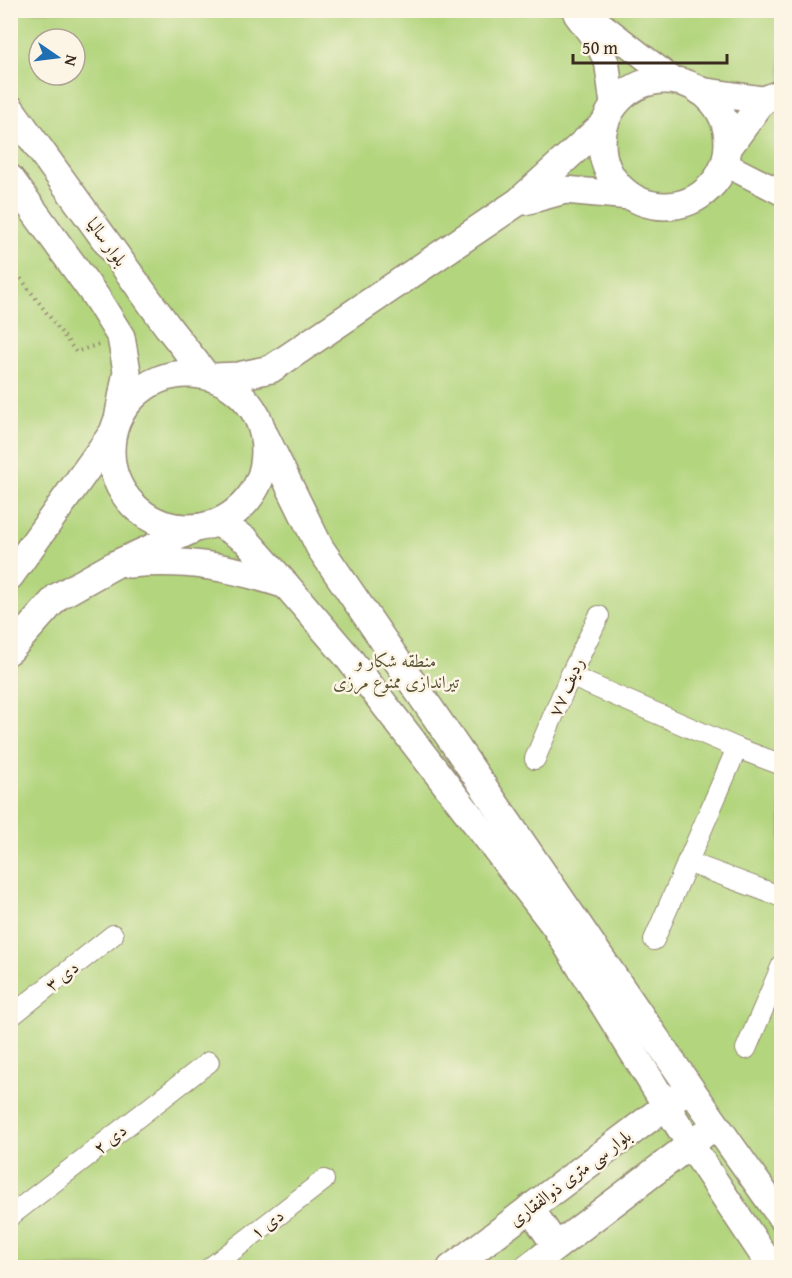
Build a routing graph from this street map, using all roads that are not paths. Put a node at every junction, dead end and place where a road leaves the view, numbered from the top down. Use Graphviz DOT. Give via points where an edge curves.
graph roads {
  1 [pos="573,10"];
  2 [pos="583,10"];
  3 [pos="688,86"];
  4 [pos="772,96"];
  5 [pos="10,108"];
  6 [pos="609,116"];
  7 [pos="727,156"];
  8 [pos="10,178"];
  9 [pos="782,193"];
  10 [pos="630,196"];
  11 [pos="518,202"];
  12 [pos="271,369"];
  13 [pos="210,376"];
  14 [pos="116,425"];
  15 [pos="261,426"];
  16 [pos="207,526"];
  17 [pos="116,564"];
  18 [pos="10,576"];
  19 [pos="288,585"];
  20 [pos="599,616"];
  21 [pos="10,650"];
  22 [pos="570,676"];
  23 [pos="737,748"];
  24 [pos="535,759"];
  25 [pos="782,765"];
  26 [pos="687,862"];
  27 [pos="782,897"];
  28 [pos="113,935"];
  29 [pos="654,940"];
  30 [pos="782,965"];
  31 [pos="10,1017"];
  32 [pos="746,1049"];
  33 [pos="209,1062"];
  34 [pos="690,1088"];
  35 [pos="666,1106"];
  36 [pos="717,1124"];
  37 [pos="690,1144"];
  38 [pos="324,1180"];
  39 [pos="530,1208"];
  40 [pos="10,1216"];
  41 [pos="782,1218"];
  42 [pos="556,1246"];
  43 [pos="210,1268"];
  44 [pos="451,1268"];
  45 [pos="528,1268"];
  46 [pos="772,1268"];
  1 -- 6 [label="street" via="607,63"];
  2 -- 3 [label="street"];
  3 -- 4 [label="main road"];
  3 -- 6 [label="main road" via="653,81 637,86 623,96"];
  3 -- 7 [label="main road" via="713,102 722,115"];
  4 -- 7 [label="main road"];
  5 -- 13 [label="main road, بلوار سالیا" via="168,327"];
  6 -- 10 [label="main road" via="602,139 606,164"];
  6 -- 11 [label="main road"];
  7 -- 9 [label="street"];
  7 -- 10 [label="main road" via="718,179 693,200 661,207"];
  8 -- 14 [label="main road" via="121,337 127,371"];
  10 -- 11 [label="main road" via="565,190"];
  11 -- 12 [label="main road"];
  12 -- 13 [label="main road" via="238,376"];
  12 -- 15 [label="main road" via="255,392"];
  13 -- 14 [label="main road" via="188,373 155,380 128,402"];
  13 -- 15 [label="main road" via="233,386 247,399"];
  14 -- 16 [label="main road" via="111,455 115,476 138,510 175,527"];
  14 -- 18 [label="main road"];
  15 -- 16 [label="main road" via="265,462 257,488 241,508"];
  15 -- 34 [label="main road" via="320,548"];
  16 -- 17 [label="main road"];
  16 -- 19 [label="main road" via="246,540"];
  17 -- 19 [label="main road" via="200,564"];
  17 -- 21 [label="main road" via="57,597"];
  19 -- 35 [label="main road" via="555,926"];
  20 -- 22 [label="street, ردیف ۷۷"];
  22 -- 23 [label="street"];
  22 -- 24 [label="street, ردیف ۷۷"];
  23 -- 25 [label="street"];
  23 -- 26 [label="street"];
  26 -- 27 [label="street"];
  26 -- 29 [label="street"];
  28 -- 31 [label="street, دی ۳"];
  30 -- 32 [label="street"];
  33 -- 40 [label="street, دی ۲"];
  34 -- 35 [label="main road, بلوار سی متری ذوالفقاری"];
  34 -- 36 [label="main road"];
  35 -- 37 [label="main road"];
  35 -- 39 [label="main road, بلوار سی متری ذوالفقاری"];
  36 -- 37 [label="main road"];
  36 -- 41 [label="main road"];
  37 -- 42 [label="main road"];
  37 -- 46 [label="main road"];
  38 -- 43 [label="street, دی ۱"];
  39 -- 42 [label="main road"];
  39 -- 44 [label="main road, بلوار سی متری ذوالفقاری"];
  42 -- 45 [label="main road"];
}
